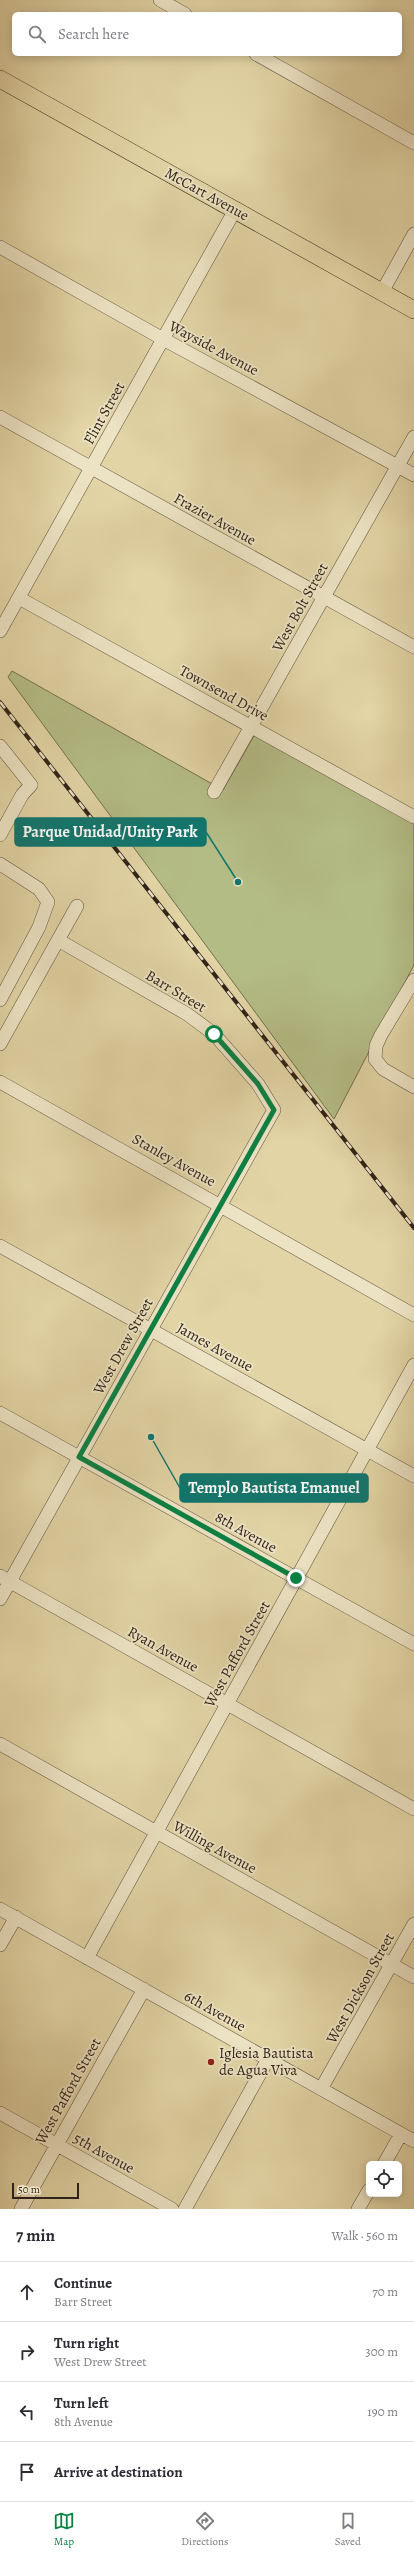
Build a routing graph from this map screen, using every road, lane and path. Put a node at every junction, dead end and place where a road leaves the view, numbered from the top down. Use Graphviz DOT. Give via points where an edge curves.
graph roads {
  1 [pos="160,0"];
  2 [pos="181,12"];
  3 [pos="260,56"];
  4 [pos="0,79"];
  5 [pos="414,143"];
  6 [pos="235,210"];
  7 [pos="414,234"];
  8 [pos="0,247"];
  9 [pos="382,292"];
  10 [pos="414,310"];
  11 [pos="163,339"];
  12 [pos="0,417"];
  13 [pos="414,437"];
  14 [pos="398,466"];
  15 [pos="91,468"];
  16 [pos="414,475"];
  17 [pos="19,598"];
  18 [pos="323,598"];
  19 [pos="0,631"];
  20 [pos="414,647"];
  21 [pos="251,726"];
  22 [pos="0,746"];
  23 [pos="214,792"];
  24 [pos="414,817"];
  25 [pos="0,835"];
  26 [pos="0,864"];
  27 [pos="77,906"];
  28 [pos="58,940"];
  29 [pos="414,980"];
  30 [pos="0,1000"];
  31 [pos="0,1044"];
  32 [pos="0,1082"];
  33 [pos="414,1087"];
  34 [pos="274,1110"];
  35 [pos="220,1204"];
  36 [pos="0,1246"];
  37 [pos="414,1315"];
  38 [pos="151,1330"];
  39 [pos="414,1365"];
  40 [pos="0,1413"];
  41 [pos="367,1450"];
  42 [pos="79,1457"];
  43 [pos="414,1476"];
  44 [pos="296,1578"];
  45 [pos="5,1579"];
  46 [pos="0,1599"];
  47 [pos="414,1644"];
  48 [pos="227,1704"];
  49 [pos="0,1744"];
  50 [pos="414,1809"];
  51 [pos="156,1832"];
  52 [pos="0,1908"];
  53 [pos="16,1917"];
  54 [pos="414,1924"];
  55 [pos="0,1945"];
  56 [pos="87,1958"];
  57 [pos="391,1964"];
  58 [pos="414,1977"];
  59 [pos="144,1989"];
  60 [pos="268,2059"];
  61 [pos="321,2089"];
  62 [pos="0,2113"];
  63 [pos="401,2134"];
  64 [pos="414,2141"];
  65 [pos="57,2145"];
  66 [pos="386,2161"];
  67 [pos="366,2195"];
  68 [pos="21,2209"];
  69 [pos="172,2209"];
  70 [pos="185,2209"];
  71 [pos="358,2209"];
  1 -- 2 [label="street"];
  3 -- 5 [label="street"];
  4 -- 6 [label="main road, McCart Avenue"];
  6 -- 9 [label="main road, McCart Avenue"];
  6 -- 11 [label="street, Flint Street"];
  7 -- 9 [label="street"];
  8 -- 11 [label="street, Wayside Avenue"];
  9 -- 10 [label="main road, McCart Avenue"];
  11 -- 14 [label="street, Wayside Avenue"];
  11 -- 15 [label="street, Flint Street"];
  12 -- 15 [label="street, Frazier Avenue"];
  13 -- 14 [label="street, West Bolt Street"];
  14 -- 16 [label="street, Wayside Avenue"];
  14 -- 18 [label="street, West Bolt Street"];
  15 -- 17 [label="street, Flint Street"];
  15 -- 18 [label="street, Frazier Avenue"];
  17 -- 19 [label="street, Flint Street"];
  17 -- 21 [label="street, Townsend Drive"];
  18 -- 20 [label="street, Frazier Avenue"];
  18 -- 21 [label="street, West Bolt Street"];
  21 -- 23 [label="street, West Bolt Street"];
  21 -- 24 [label="street, Townsend Drive"];
  22 -- 25 [label="street" via="31,785 22,795"];
  26 -- 30 [label="street" via="39,889 48,902 40,927"];
  27 -- 28 [label="street"];
  28 -- 31 [label="street"];
  28 -- 34 [label="street, Barr Street" via="187,1014 214,1034 258,1084"];
  29 -- 33 [label="street" via="381,1035 376,1046 375,1059 383,1069"];
  32 -- 35 [label="street, Stanley Avenue"];
  34 -- 35 [label="street, West Drew Street"];
  35 -- 37 [label="street, Stanley Avenue"];
  35 -- 38 [label="street, West Drew Street"];
  36 -- 38 [label="street, James Avenue"];
  38 -- 41 [label="street, James Avenue"];
  38 -- 42 [label="street, West Drew Street"];
  39 -- 41 [label="street, West Pafford Street"];
  40 -- 42 [label="street, 8th Avenue"];
  41 -- 43 [label="street, James Avenue"];
  41 -- 44 [label="street, West Pafford Street"];
  42 -- 44 [label="street, 8th Avenue"];
  42 -- 45 [label="street, West Drew Street"];
  44 -- 47 [label="street, 8th Avenue"];
  44 -- 48 [label="street, West Pafford Street"];
  45 -- 46 [label="street, West Drew Street"];
  45 -- 48 [label="street, Ryan Avenue"];
  48 -- 50 [label="street, Ryan Avenue"];
  48 -- 51 [label="street, West Pafford Street"];
  49 -- 51 [label="street, Willing Avenue"];
  51 -- 56 [label="street, West Pafford Street"];
  51 -- 57 [label="street, Willing Avenue"];
  52 -- 53 [label="street, 6th Avenue"];
  53 -- 55 [label="street"];
  53 -- 56 [label="street, 6th Avenue"];
  54 -- 57 [label="street, West Dickson Street"];
  56 -- 59 [label="street, 6th Avenue"];
  57 -- 58 [label="street, Willing Avenue"];
  57 -- 61 [label="street, West Dickson Street"];
  59 -- 60 [label="street, 6th Avenue"];
  59 -- 65 [label="street, West Pafford Street"];
  60 -- 61 [label="street, 6th Avenue"];
  60 -- 70 [label="street"];
  61 -- 63 [label="street, 6th Avenue"];
  62 -- 65 [label="street, 5th Avenue"];
  63 -- 64 [label="street, 6th Avenue"];
  63 -- 66 [label="street"];
  65 -- 68 [label="street, West Pafford Street"];
  65 -- 69 [label="street, 5th Avenue"];
  67 -- 71 [label="street"];
}
